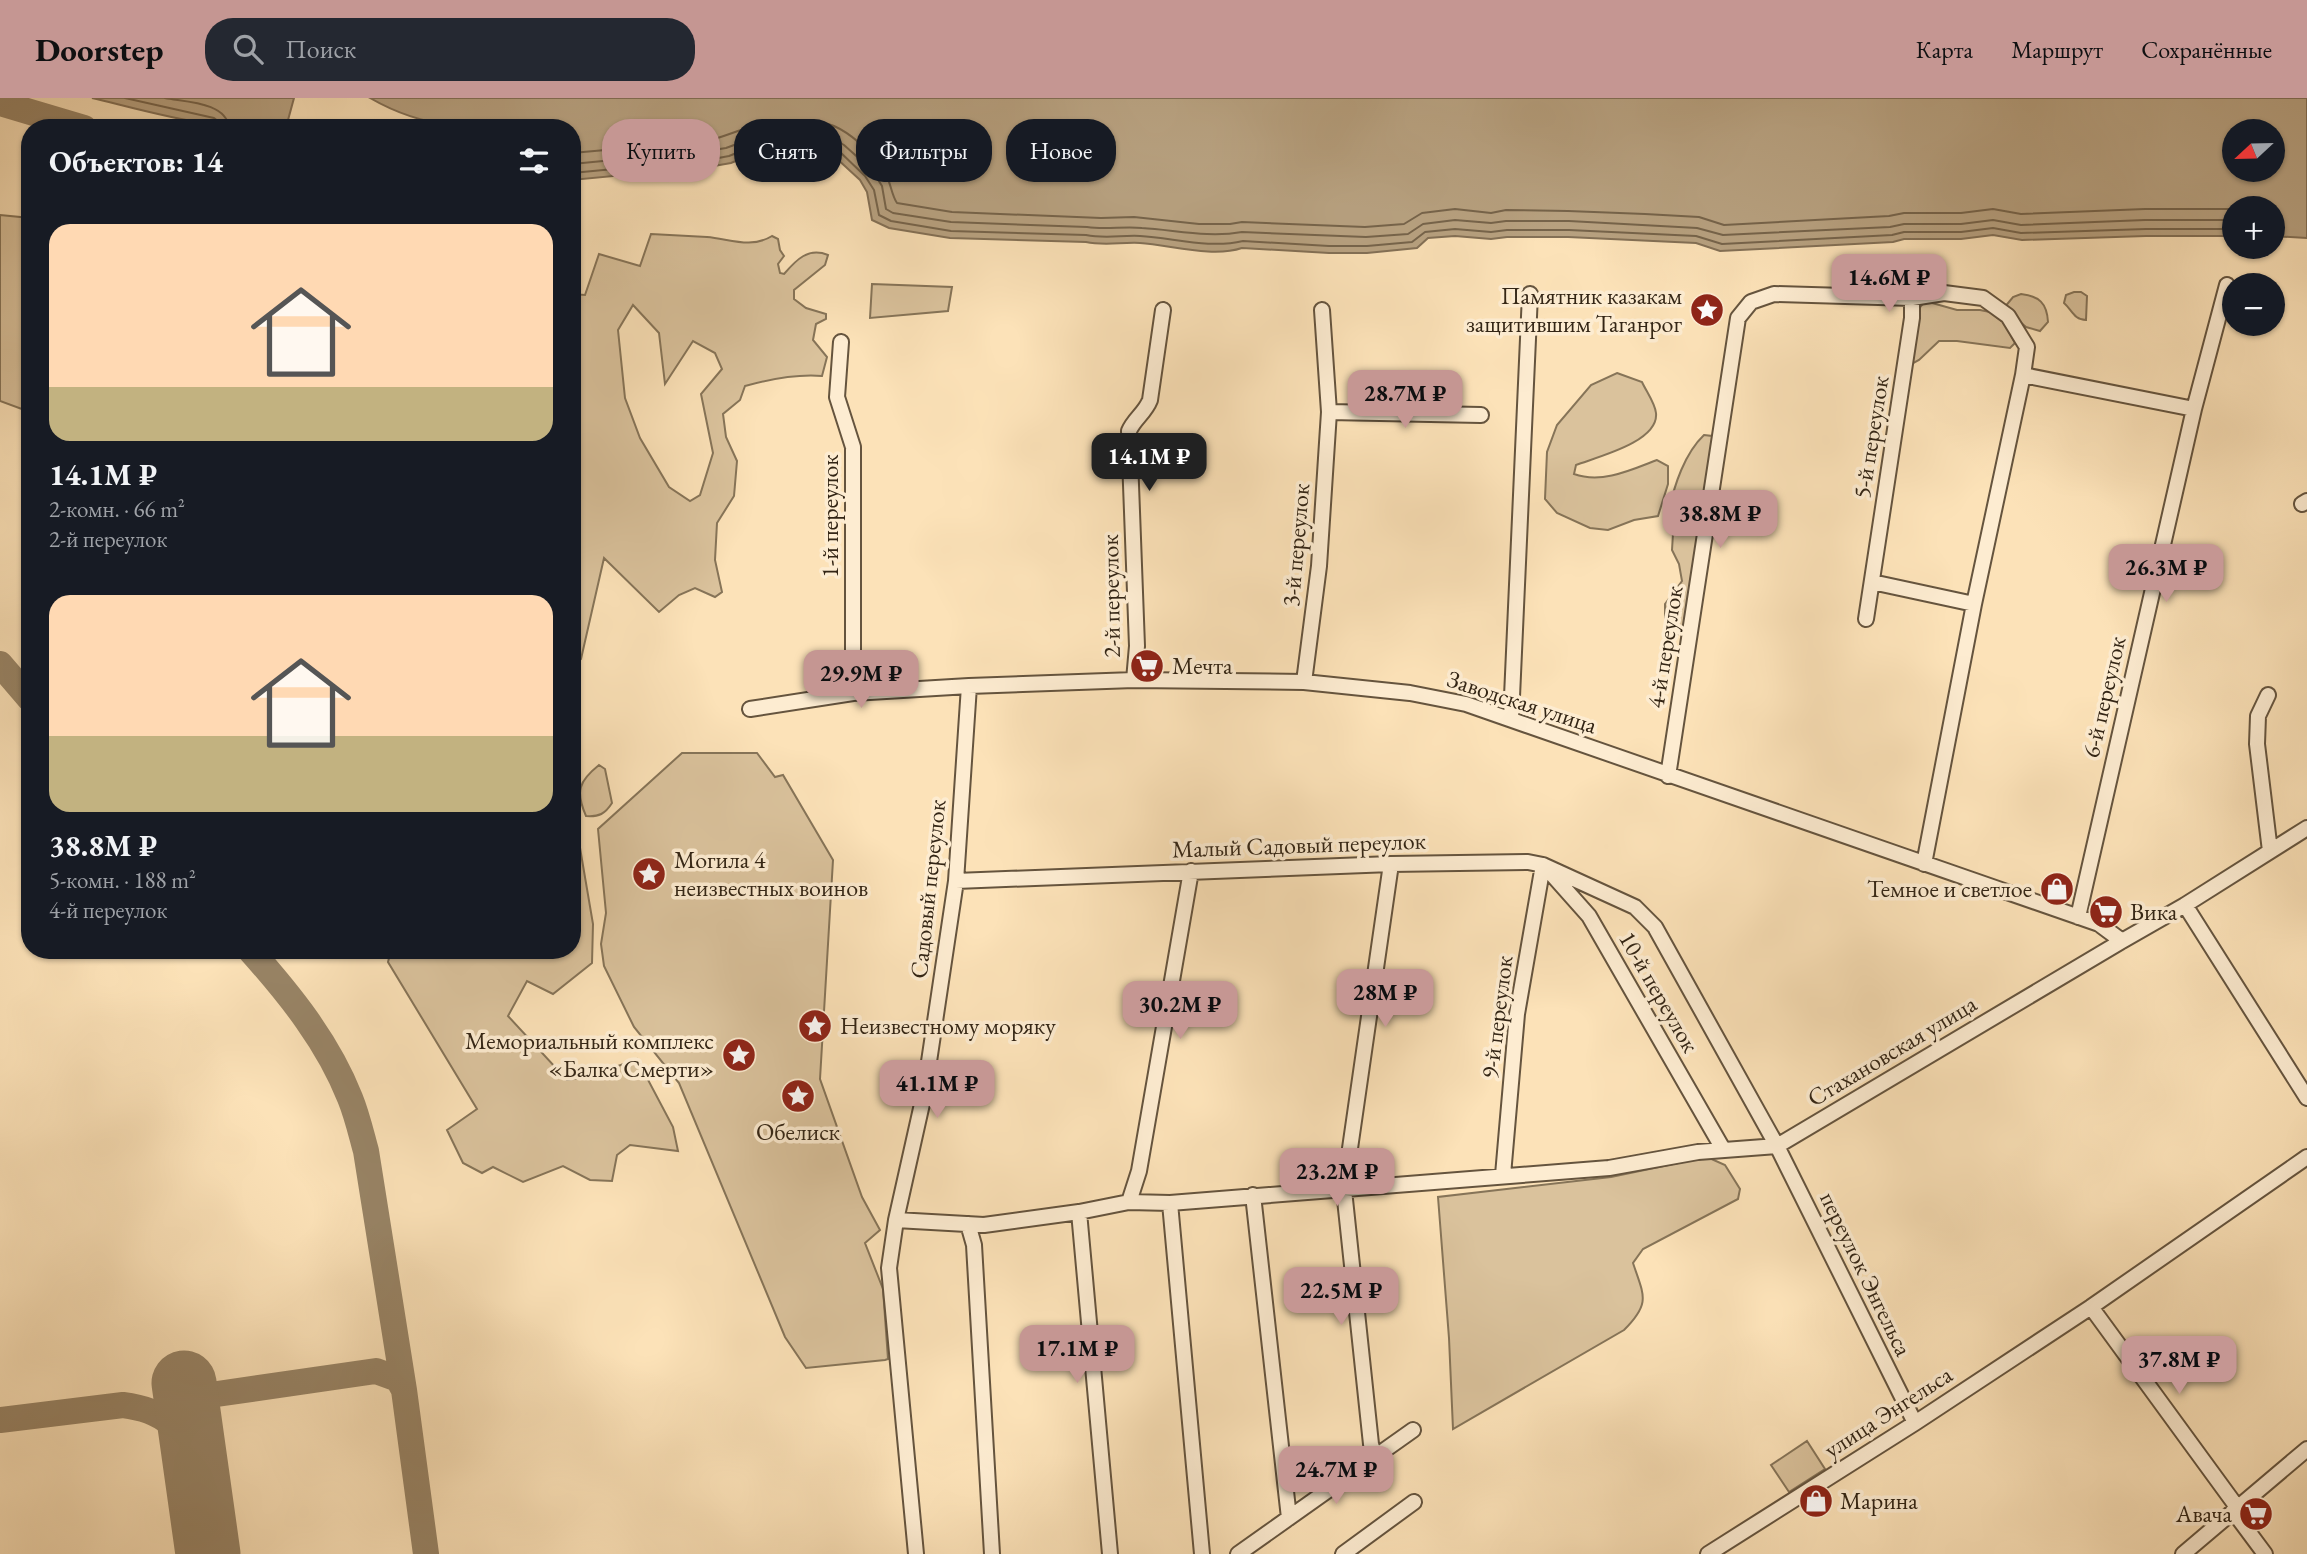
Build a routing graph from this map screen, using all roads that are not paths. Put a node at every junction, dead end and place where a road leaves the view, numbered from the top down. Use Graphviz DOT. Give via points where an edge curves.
graph roads {
  1 [pos="1530,294"];
  2 [pos="1912,298"];
  3 [pos="2222,304"];
  4 [pos="1163,310"];
  5 [pos="1322,310"];
  6 [pos="841,342"];
  7 [pos="2023,375"];
  8 [pos="2194,409"];
  9 [pos="1329,412"];
  10 [pos="1481,415"];
  11 [pos="1872,582"];
  12 [pos="1974,604"];
  13 [pos="1866,619"];
  14 [pos="1134,680"];
  15 [pos="1304,681"];
  16 [pos="969,686"];
  17 [pos="853,694"];
  18 [pos="2268,695"];
  19 [pos="750,709"];
  20 [pos="1511,719"];
  21 [pos="1668,776"];
  22 [pos="2307,828"];
  23 [pos="2270,851"];
  24 [pos="1391,864"];
  25 [pos="1924,864"];
  26 [pos="1544,865"];
  27 [pos="1191,871"];
  28 [pos="956,881"];
  29 [pos="2185,905"];
  30 [pos="2078,917"];
  31 [pos="2122,941"];
  32 [pos="2307,1098"];
  33 [pos="1777,1146"];
  34 [pos="1723,1149"];
  35 [pos="2307,1157"];
  36 [pos="1503,1175"];
  37 [pos="1344,1190"];
  38 [pos="1254,1195"];
  39 [pos="1129,1202"];
  40 [pos="1170,1203"];
  41 [pos="1079,1212"];
  42 [pos="897,1220"];
  43 [pos="968,1224"];
  44 [pos="2091,1307"];
  45 [pos="1914,1423"];
  46 [pos="1413,1430"];
  47 [pos="2307,1449"];
  48 [pos="1375,1457"];
  49 [pos="1414,1503"];
  50 [pos="2235,1509"];
  51 [pos="1289,1518"];
  52 [pos="916,1554"];
  53 [pos="992,1554"];
  54 [pos="1110,1554"];
  55 [pos="1202,1554"];
  56 [pos="1238,1554"];
  57 [pos="1343,1554"];
  58 [pos="1708,1554"];
  59 [pos="2183,1554"];
  60 [pos="2266,1554"];
  1 -- 20 [label="street"];
  2 -- 7 [label="street" via="1944,293 1983,298 2008,316 2027,347"];
  2 -- 11 [label="street, 5-й переулок"];
  2 -- 21 [label="street, 4-й переулок" via="1774,294 1751,302 1738,318"];
  3 -- 8 [label="street, 6-й переулок"];
  4 -- 14 [label="street, 2-й переулок" via="1150,400 1129,431 1137,646"];
  5 -- 9 [label="street, 3-й переулок"];
  6 -- 17 [label="street, 1-й переулок" via="837,397 853,447"];
  7 -- 8 [label="street"];
  7 -- 12 [label="street"];
  8 -- 30 [label="street, 6-й переулок"];
  9 -- 10 [label="street"];
  9 -- 15 [label="street, 3-й переулок"];
  11 -- 12 [label="street"];
  11 -- 13 [label="street, 5-й переулок"];
  12 -- 25 [label="street"];
  14 -- 15 [label="street, Заводская улица"];
  14 -- 16 [label="street, Заводская улица"];
  15 -- 20 [label="street, Заводская улица" via="1437,697"];
  16 -- 17 [label="street, Заводская улица"];
  16 -- 28 [label="street, Садовый переулок"];
  17 -- 19 [label="street, Заводская улица"];
  18 -- 23 [label="street" via="2258,716 2257,744"];
  20 -- 21 [label="street, Заводская улица"];
  21 -- 25 [label="street, Заводская улица"];
  22 -- 23 [label="street, Стахановская улица"];
  23 -- 29 [label="street, Стахановская улица"];
  24 -- 26 [label="street, Малый Садовый переулок"];
  24 -- 27 [label="street, Малый Садовый переулок"];
  24 -- 37 [label="street"];
  25 -- 30 [label="street, Заводская улица"];
  26 -- 33 [label="street, Малый Садовый переулок" via="1635,907 1655,928"];
  26 -- 34 [label="street, 10-й переулок" via="1589,916"];
  26 -- 36 [label="street, 9-й переулок" via="1517,1014"];
  27 -- 28 [label="street, Малый Садовый переулок"];
  27 -- 39 [label="street" via="1139,1171"];
  28 -- 42 [label="street, Садовый переулок" via="924,1095"];
  29 -- 31 [label="street, Стахановская улица"];
  29 -- 32 [label="street"];
  30 -- 31 [label="street, Заводская улица" via="2107,928"];
  31 -- 33 [label="street, Стахановская улица"];
  33 -- 34 [label="street"];
  33 -- 45 [label="street, переулок Энгельса"];
  34 -- 36 [label="street" via="1609,1168"];
  35 -- 44 [label="street, улица Энгельса"];
  36 -- 37 [label="street"];
  37 -- 38 [label="street"];
  37 -- 48 [label="street"];
  38 -- 40 [label="street"];
  38 -- 51 [label="street"];
  39 -- 40 [label="street"];
  39 -- 41 [label="street"];
  40 -- 55 [label="street"];
  41 -- 43 [label="street"];
  41 -- 54 [label="street"];
  42 -- 43 [label="street"];
  42 -- 52 [label="street, Садовый переулок" via="890,1268"];
  43 -- 53 [label="street" via="974,1245"];
  44 -- 45 [label="street, улица Энгельса"];
  44 -- 50 [label="street"];
  45 -- 58 [label="street, улица Энгельса"];
  46 -- 48 [label="street"];
  47 -- 50 [label="street"];
  48 -- 51 [label="street"];
  49 -- 57 [label="street"];
  50 -- 59 [label="street"];
  50 -- 60 [label="street"];
  51 -- 56 [label="street"];
}
